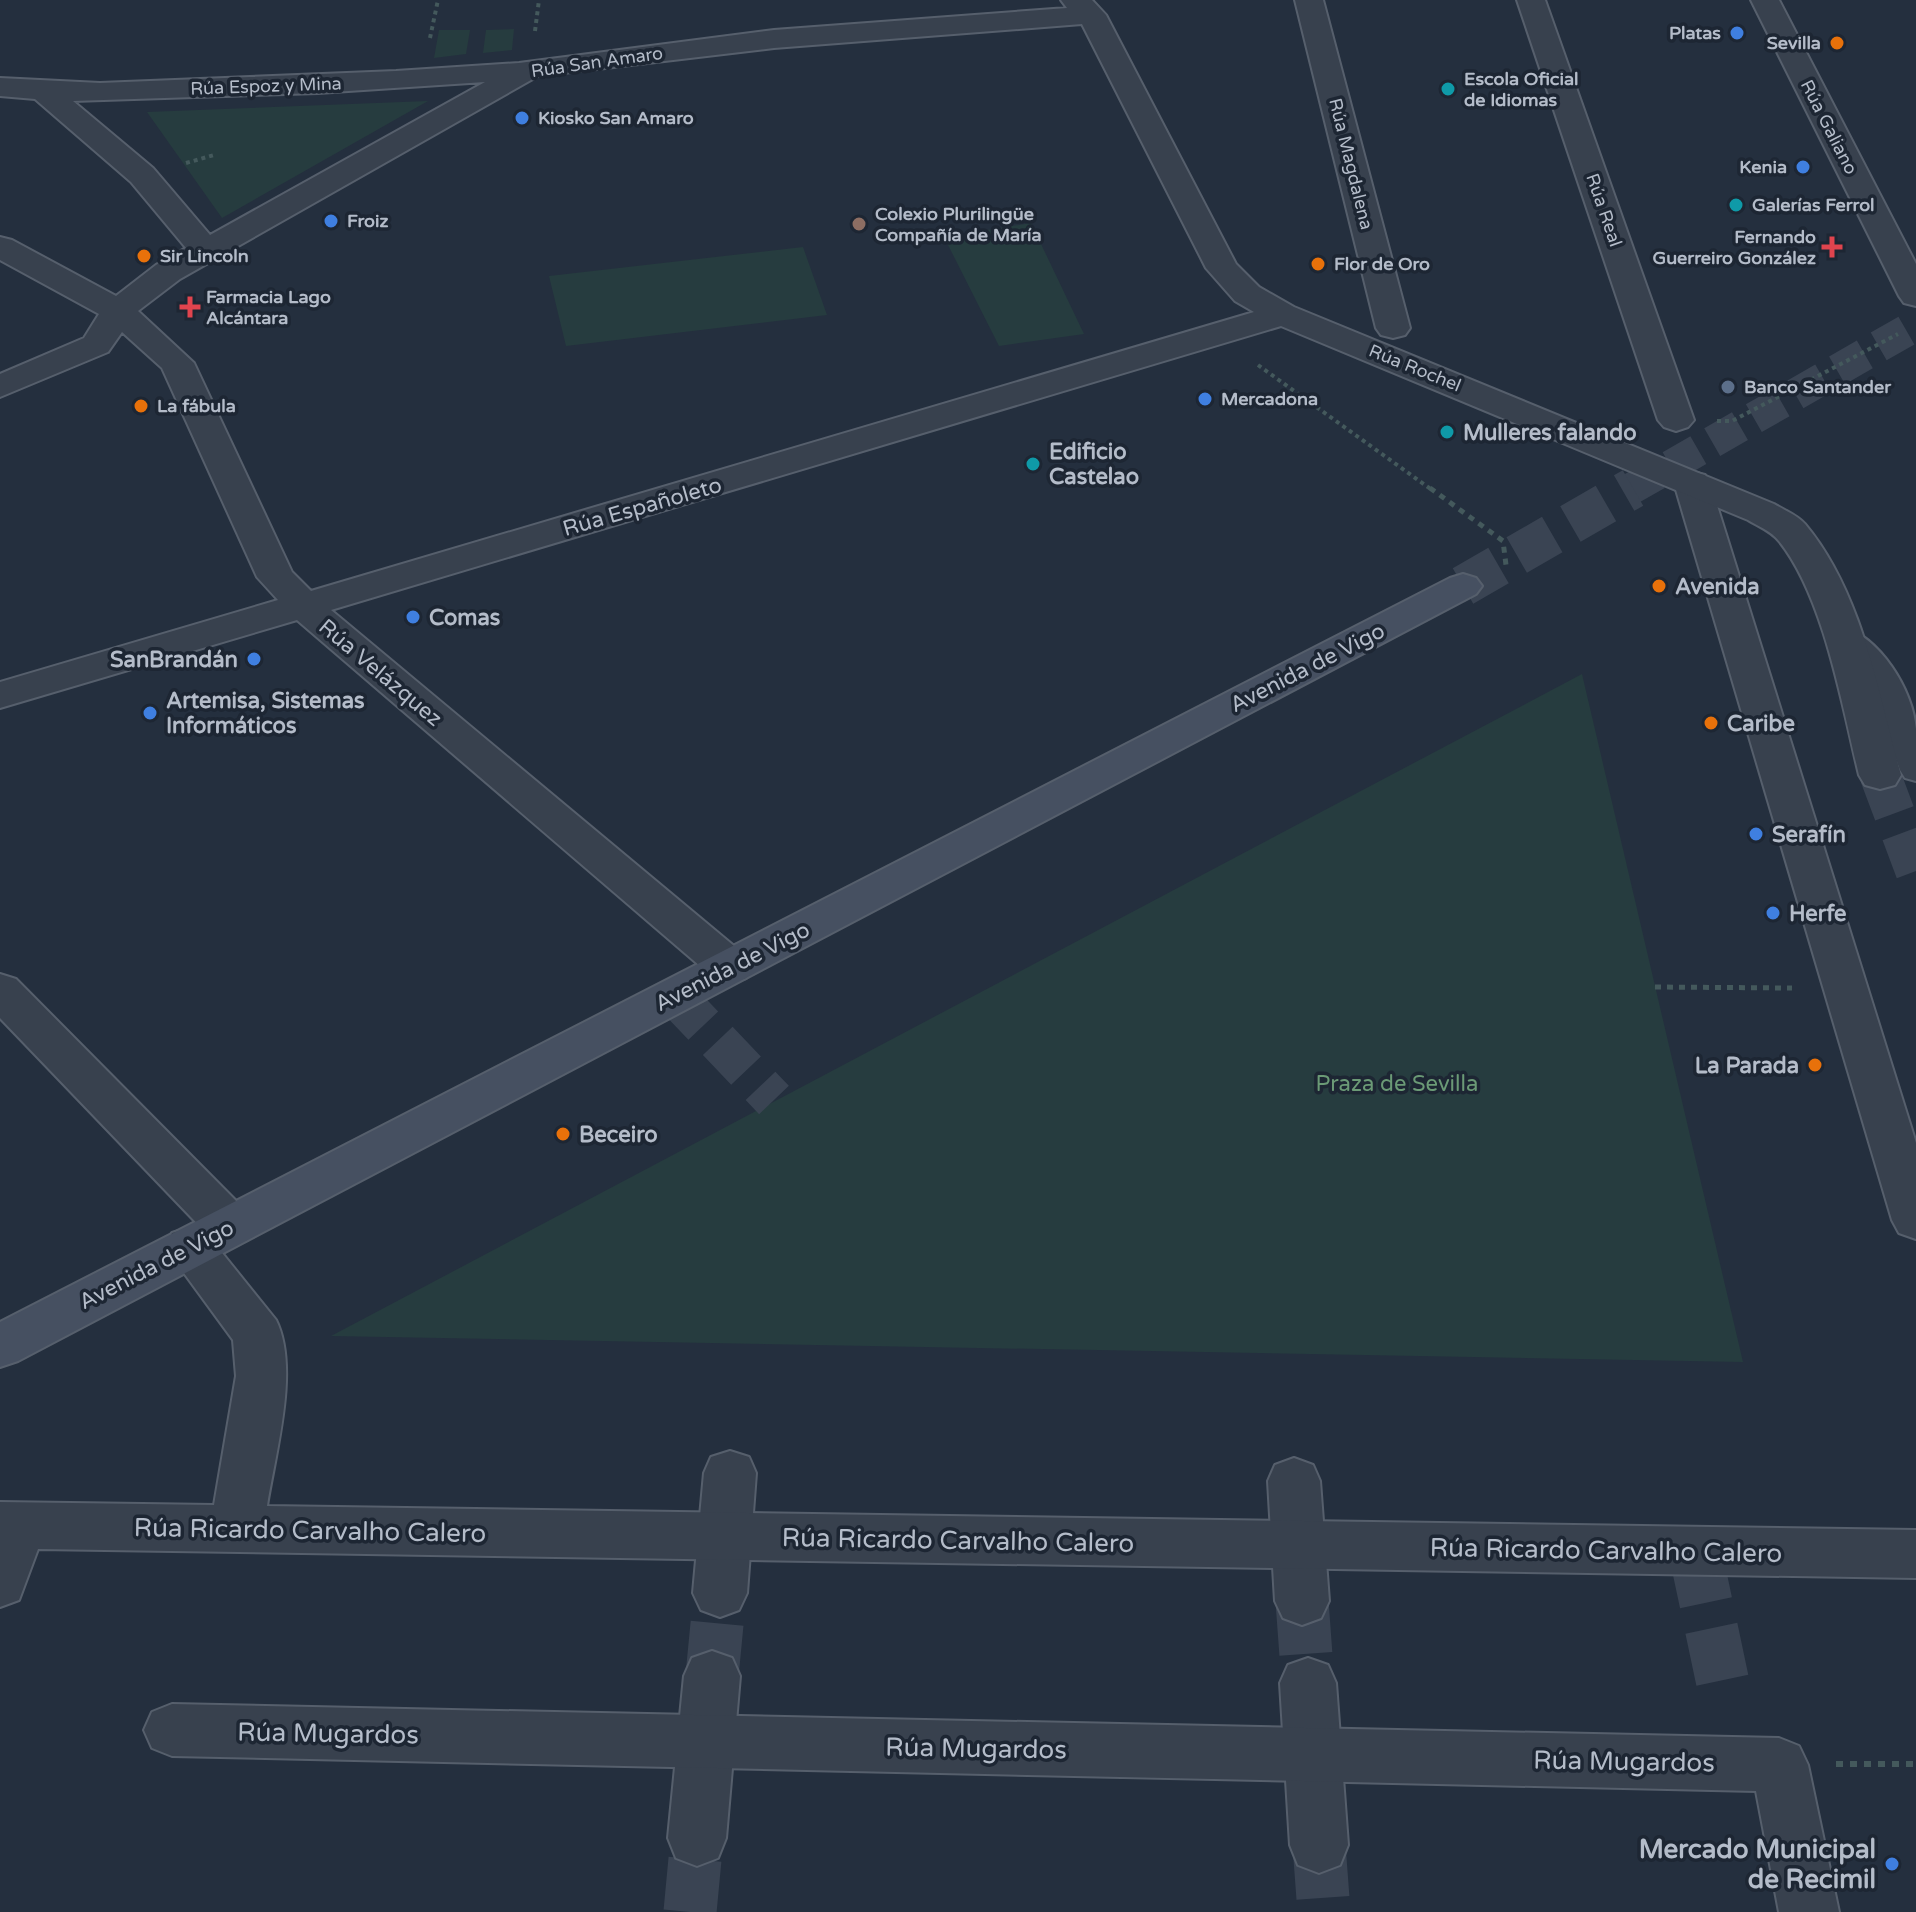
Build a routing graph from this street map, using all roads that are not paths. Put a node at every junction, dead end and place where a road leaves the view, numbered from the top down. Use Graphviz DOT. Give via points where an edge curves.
graph roads {
  1 [pos="1309,0"];
  2 [pos="1531,0"];
  3 [pos="1765,0"];
  4 [pos="1083,8"];
  5 [pos="531,68"];
  6 [pos="0,87"];
  7 [pos="46,94"];
  8 [pos="0,109"];
  9 [pos="0,247"];
  10 [pos="205,250"];
  11 [pos="1916,296"];
  12 [pos="118,311"];
  13 [pos="1282,314"];
  14 [pos="1393,328"];
  15 [pos="0,387"];
  16 [pos="1676,420"];
  17 [pos="1692,483"];
  18 [pos="1463,586"];
  19 [pos="304,605"];
  20 [pos="0,695"];
  21 [pos="1898,773"];
  22 [pos="730,967"];
  23 [pos="0,990"];
  24 [pos="1916,1220"];
  25 [pos="210,1236"];
  26 [pos="0,1346"];
  27 [pos="730,1473"];
  28 [pos="1294,1481"];
  29 [pos="10,1526"];
  30 [pos="237,1529"];
  31 [pos="724,1537"];
  32 [pos="1298,1545"];
  33 [pos="1916,1554"];
  34 [pos="0,1583"];
  35 [pos="720,1593"];
  36 [pos="1302,1601"];
  37 [pos="712,1676"];
  38 [pos="1308,1683"];
  39 [pos="172,1730"];
  40 [pos="706,1742"];
  41 [pos="1313,1755"];
  42 [pos="697,1838"];
  43 [pos="1319,1845"];
  44 [pos="1809,1912"];
  1 -- 14 [label="street, Rúa Magdalena"];
  2 -- 16 [label="street, Rúa Real"];
  3 -- 11 [label="street, Rúa Galiano"];
  4 -- 5 [label="street, Rúa San Amaro"];
  4 -- 13 [label="street, Rúa Rochel" via="1222,268 1247,294"];
  5 -- 7 [label="street, Rúa Espoz y Mina" via="391,81"];
  5 -- 10 [label="street, Rúa San Amaro"];
  6 -- 7 [label="street, Rúa Espoz y Mina"];
  7 -- 8 [label="street"];
  7 -- 10 [label="street" via="142,175"];
  9 -- 12 [label="street, Rúa Velázquez"];
  10 -- 12 [label="street, Rúa San Amaro"];
  12 -- 15 [label="street, Rúa San Amaro" via="96,345"];
  12 -- 19 [label="street, Rúa Velázquez" via="177,363 276,577"];
  13 -- 17 [label="street, Rúa Rochel"];
  13 -- 19 [label="street, Rúa Españoleto"];
  17 -- 21 [label="street, Rúa Rochel" via="1790,529 1812,563"];
  17 -- 24 [label="street"];
  18 -- 22 [label="main road, Avenida de Vigo"];
  19 -- 20 [label="street, Rúa Españoleto"];
  19 -- 22 [label="street, Rúa Velázquez"];
  22 -- 25 [label="main road, Avenida de Vigo"];
  23 -- 25 [label="street"];
  25 -- 26 [label="main road, Avenida de Vigo"];
  25 -- 30 [label="street" via="258,1335 261,1376"];
  27 -- 31 [label="street"];
  28 -- 32 [label="street"];
  29 -- 30 [label="street, Rúa Ricardo Carvalho Calero"];
  29 -- 34 [label="street"];
  30 -- 31 [label="street, Rúa Ricardo Carvalho Calero"];
  31 -- 32 [label="street, Rúa Ricardo Carvalho Calero"];
  31 -- 35 [label="street"];
  32 -- 33 [label="street, Rúa Ricardo Carvalho Calero"];
  32 -- 36 [label="street"];
  37 -- 40 [label="street"];
  38 -- 41 [label="street"];
  39 -- 40 [label="street, Rúa Mugardos"];
  40 -- 41 [label="street, Rúa Mugardos"];
  40 -- 42 [label="street"];
  41 -- 43 [label="street"];
  41 -- 44 [label="street, Rúa Mugardos" via="1779,1765"];
}
